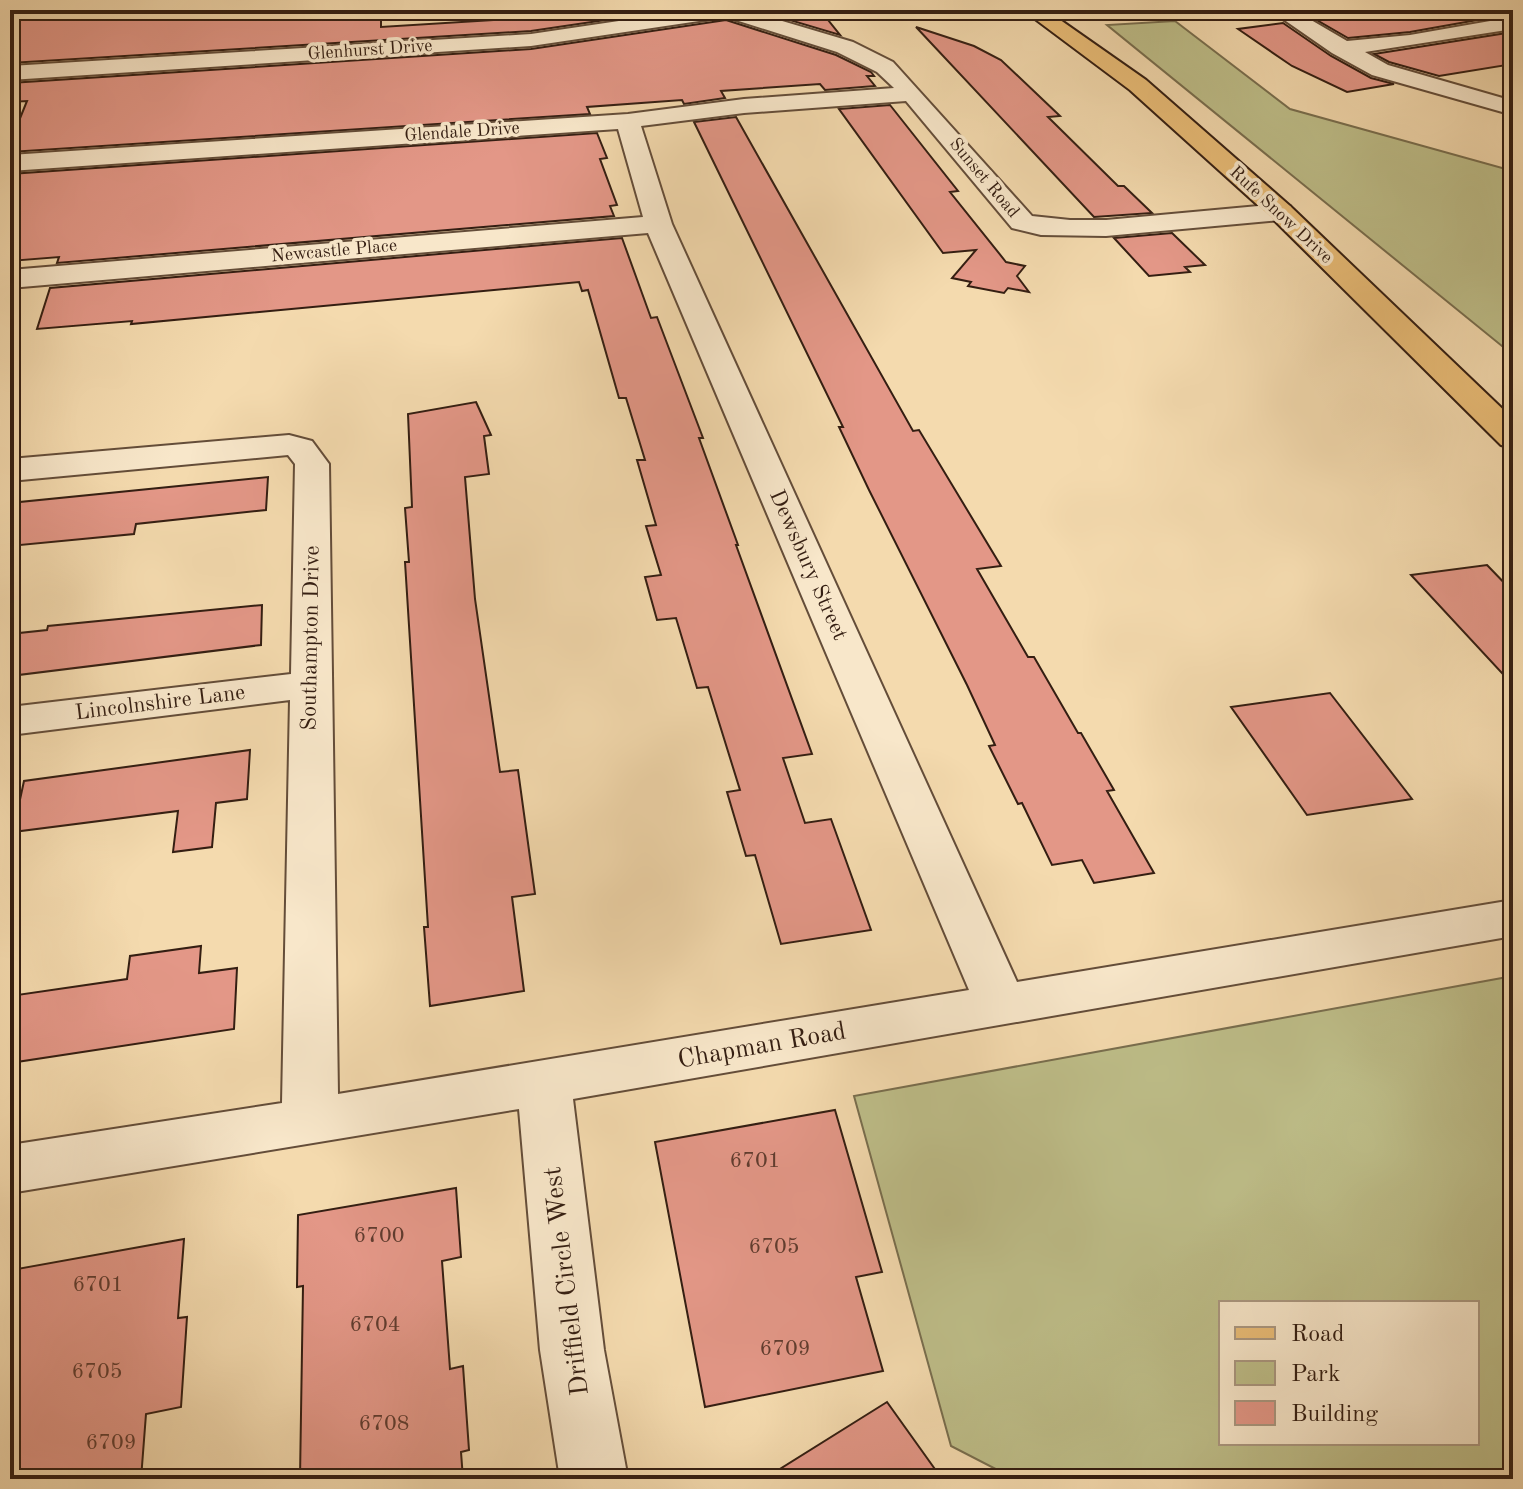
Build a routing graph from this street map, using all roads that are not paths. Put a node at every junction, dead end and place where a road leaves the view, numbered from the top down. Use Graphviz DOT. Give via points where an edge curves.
graph roads {
  1 [pos="1033,10"];
  2 [pos="1280,10"];
  3 [pos="726,11"];
  4 [pos="1513,23"];
  5 [pos="1340,48"];
  6 [pos="10,73"];
  7 [pos="912,94"];
  8 [pos="1513,108"];
  9 [pos="628,121"];
  10 [pos="10,163"];
  11 [pos="1281,212"];
  12 [pos="658,224"];
  13 [pos="10,279"];
  14 [pos="1513,438"];
  15 [pos="10,470"];
  16 [pos="309,685"];
  17 [pos="10,721"];
  18 [pos="1513,918"];
  19 [pos="1001,1004"];
  20 [pos="544,1083"];
  21 [pos="310,1122"];
  22 [pos="10,1169"];
  23 [pos="594,1479"];
  1 -- 11 [label="main road, Rufe Snow Drive" via="1138,85"];
  2 -- 5 [label="street"];
  3 -- 6 [label="street, Glenhurst Drive" via="531,40"];
  3 -- 7 [label="street, Sunset Road" via="845,47 885,67"];
  4 -- 5 [label="street"];
  5 -- 8 [label="street" via="1400,78"];
  7 -- 9 [label="street, Glendale Drive"];
  7 -- 11 [label="street, Sunset Road" via="1031,227 1071,230"];
  9 -- 10 [label="street, Glendale Drive"];
  9 -- 12 [label="street, Dewsbury Street"];
  11 -- 14 [label="main road, Rufe Snow Drive"];
  12 -- 13 [label="street, Newcastle Place"];
  12 -- 19 [label="street, Dewsbury Street"];
  15 -- 16 [label="street, Southampton Drive" via="248,447 300,448 312,464 314,493"];
  16 -- 17 [label="street, Lincolnshire Lane"];
  16 -- 21 [label="street, Southampton Drive"];
  18 -- 19 [label="street, Chapman Road"];
  19 -- 20 [label="street, Chapman Road"];
  20 -- 21 [label="street, Chapman Road"];
  20 -- 23 [label="street, Driffield Circle West" via="572,1350"];
  21 -- 22 [label="street, Chapman Road"];
}
